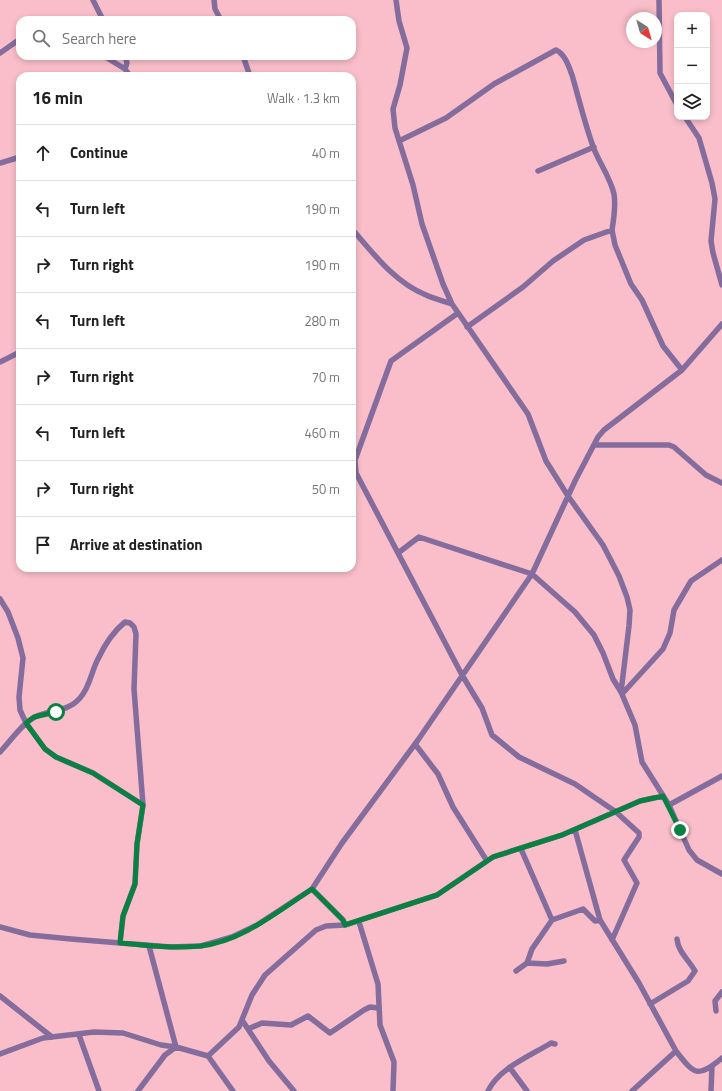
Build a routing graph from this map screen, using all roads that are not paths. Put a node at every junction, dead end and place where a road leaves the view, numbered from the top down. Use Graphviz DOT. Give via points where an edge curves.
graph roads {
  1 [pos="93,0"];
  2 [pos="214,0"];
  3 [pos="396,0"];
  4 [pos="659,0"];
  5 [pos="101,16"];
  6 [pos="219,16"];
  7 [pos="16,42"];
  8 [pos="0,53"];
  9 [pos="111,60"];
  10 [pos="126,60"];
  11 [pos="244,60"];
  12 [pos="126,69"];
  13 [pos="128,72"];
  14 [pos="249,72"];
  15 [pos="674,100"];
  16 [pos="687,120"];
  17 [pos="399,141"];
  18 [pos="594,147"];
  19 [pos="16,158"];
  20 [pos="0,163"];
  21 [pos="538,171"];
  22 [pos="612,230"];
  23 [pos="356,234"];
  24 [pos="722,285"];
  25 [pos="452,304"];
  26 [pos="458,313"];
  27 [pos="722,324"];
  28 [pos="467,327"];
  29 [pos="16,354"];
  30 [pos="0,362"];
  31 [pos="682,370"];
  32 [pos="594,445"];
  33 [pos="356,455"];
  34 [pos="356,473"];
  35 [pos="722,483"];
  36 [pos="568,496"];
  37 [pos="398,553"];
  38 [pos="722,560"];
  39 [pos="532,574"];
  40 [pos="0,599"];
  41 [pos="462,675"];
  42 [pos="622,693"];
  43 [pos="26,723"];
  44 [pos="415,744"];
  45 [pos="0,752"];
  46 [pos="722,776"];
  47 [pos="663,796"];
  48 [pos="143,805"];
  49 [pos="669,805"];
  50 [pos="616,812"];
  51 [pos="574,830"];
  52 [pos="520,849"];
  53 [pos="487,861"];
  54 [pos="722,874"];
  55 [pos="312,889"];
  56 [pos="552,920"];
  57 [pos="600,920"];
  58 [pos="359,922"];
  59 [pos="345,925"];
  60 [pos="0,927"];
  61 [pos="678,939"];
  62 [pos="612,940"];
  63 [pos="120,943"];
  64 [pos="148,946"];
  65 [pos="564,961"];
  66 [pos="527,963"];
  67 [pos="516,971"];
  68 [pos="722,992"];
  69 [pos="0,996"];
  70 [pos="650,1004"];
  71 [pos="378,1008"];
  72 [pos="716,1011"];
  73 [pos="242,1020"];
  74 [pos="248,1029"];
  75 [pos="79,1035"];
  76 [pos="52,1037"];
  77 [pos="555,1044"];
  78 [pos="176,1047"];
  79 [pos="676,1051"];
  80 [pos="0,1054"];
  81 [pos="208,1056"];
  82 [pos="722,1058"];
  83 [pos="712,1066"];
  84 [pos="510,1068"];
  85 [pos="640,1085"];
  86 [pos="98,1091"];
  87 [pos="138,1091"];
  88 [pos="234,1091"];
  89 [pos="294,1091"];
  90 [pos="393,1091"];
  91 [pos="488,1091"];
  92 [pos="527,1091"];
  93 [pos="632,1091"];
  94 [pos="642,1091"];
  95 [pos="712,1091"];
  1 -- 5 [label="street"];
  2 -- 6 [label="street"];
  3 -- 17 [label="street" via="407,48 393,109"];
  4 -- 15 [label="street" via="660,74"];
  7 -- 8 [label="street"];
  9 -- 12 [label="street"];
  10 -- 12 [label="street"];
  11 -- 14 [label="street"];
  12 -- 13 [label="street"];
  16 -- 24 [label="street" via="699,138 712,183 715,199 712,253"];
  17 -- 18 [label="street" via="446,118 494,84 556,50 560,52 570,70"];
  17 -- 25 [label="street" via="422,224"];
  18 -- 21 [label="street"];
  18 -- 22 [label="street" via="614,193 616,209"];
  19 -- 20 [label="street"];
  22 -- 28 [label="street" via="584,240 554,260"];
  22 -- 31 [label="street" via="615,245 631,284 642,300 663,346"];
  23 -- 25 [label="street" via="404,283 425,295"];
  25 -- 26 [label="street"];
  26 -- 28 [label="street"];
  26 -- 33 [label="street" via="391,361"];
  27 -- 31 [label="street"];
  28 -- 36 [label="street" via="528,414 546,461"];
  29 -- 30 [label="street"];
  31 -- 32 [label="street" via="604,430"];
  32 -- 35 [label="street" via="669,445 706,475"];
  32 -- 36 [label="street"];
  34 -- 37 [label="street"];
  36 -- 39 [label="street"];
  36 -- 42 [label="street" via="603,545 627,597 629,626"];
  37 -- 39 [label="street" via="419,537"];
  37 -- 41 [label="street"];
  38 -- 42 [label="street" via="691,581 674,610 664,649"];
  39 -- 41 [label="street"];
  39 -- 42 [label="street" via="575,612 594,635 613,679"];
  40 -- 43 [label="street" via="8,612 23,658 19,697 20,710"];
  41 -- 44 [label="street"];
  41 -- 50 [label="street" via="482,708 494,738 518,757 575,784"];
  42 -- 47 [label="street" via="635,725 642,762"];
  43 -- 45 [label="street"];
  43 -- 48 [label="street" via="45,749 56,757 93,773"];
  43 -- 48 [label="street" via="34,717 71,706 79,699 110,638 125,622 130,622 136,634 134,689"];
  44 -- 53 [label="street" via="438,774 453,808"];
  44 -- 55 [label="street" via="342,843"];
  46 -- 49 [label="street"];
  47 -- 49 [label="street"];
  47 -- 50 [label="street" via="640,801"];
  48 -- 63 [label="street" via="137,844 135,884 123,916"];
  49 -- 54 [label="street" via="688,850 697,860"];
  50 -- 51 [label="street"];
  50 -- 62 [label="street" via="632,825 639,833 639,837 624,860 637,883"];
  51 -- 52 [label="street"];
  51 -- 57 [label="street"];
  52 -- 53 [label="street"];
  52 -- 56 [label="street"];
  53 -- 58 [label="street" via="437,895"];
  55 -- 59 [label="street"];
  55 -- 64 [label="street" via="257,925 232,937 201,946"];
  56 -- 57 [label="street" via="583,909 595,921"];
  56 -- 66 [label="street" via="532,949"];
  57 -- 62 [label="street"];
  58 -- 59 [label="street"];
  58 -- 71 [label="street" via="378,984"];
  59 -- 73 [label="street" via="326,926 316,930 265,975 252,995"];
  60 -- 63 [label="street" via="30,935"];
  61 -- 70 [label="street" via="679,950 695,971 688,981"];
  62 -- 70 [label="street"];
  63 -- 64 [label="street"];
  64 -- 78 [label="street"];
  65 -- 66 [label="street" via="548,964"];
  66 -- 67 [label="street"];
  68 -- 72 [label="street" via="715,1001"];
  69 -- 76 [label="street"];
  70 -- 79 [label="street"];
  71 -- 74 [label="street" via="364,1010 330,1033 308,1016 291,1025 262,1023"];
  71 -- 90 [label="street" via="380,1025 394,1062"];
  73 -- 74 [label="street"];
  73 -- 81 [label="street" via="233,1033"];
  74 -- 89 [label="street" via="269,1061"];
  75 -- 76 [label="street"];
  75 -- 78 [label="street" via="94,1032 123,1033"];
  75 -- 86 [label="street"];
  76 -- 80 [label="street"];
  77 -- 84 [label="street" via="551,1043"];
  78 -- 81 [label="street"];
  78 -- 87 [label="street" via="165,1055"];
  79 -- 83 [label="street" via="690,1070 700,1072"];
  79 -- 85 [label="street"];
  81 -- 88 [label="street"];
  82 -- 83 [label="street"];
  83 -- 95 [label="street"];
  84 -- 91 [label="street"];
  84 -- 92 [label="street"];
  85 -- 93 [label="street"];
  85 -- 94 [label="street"];
}
